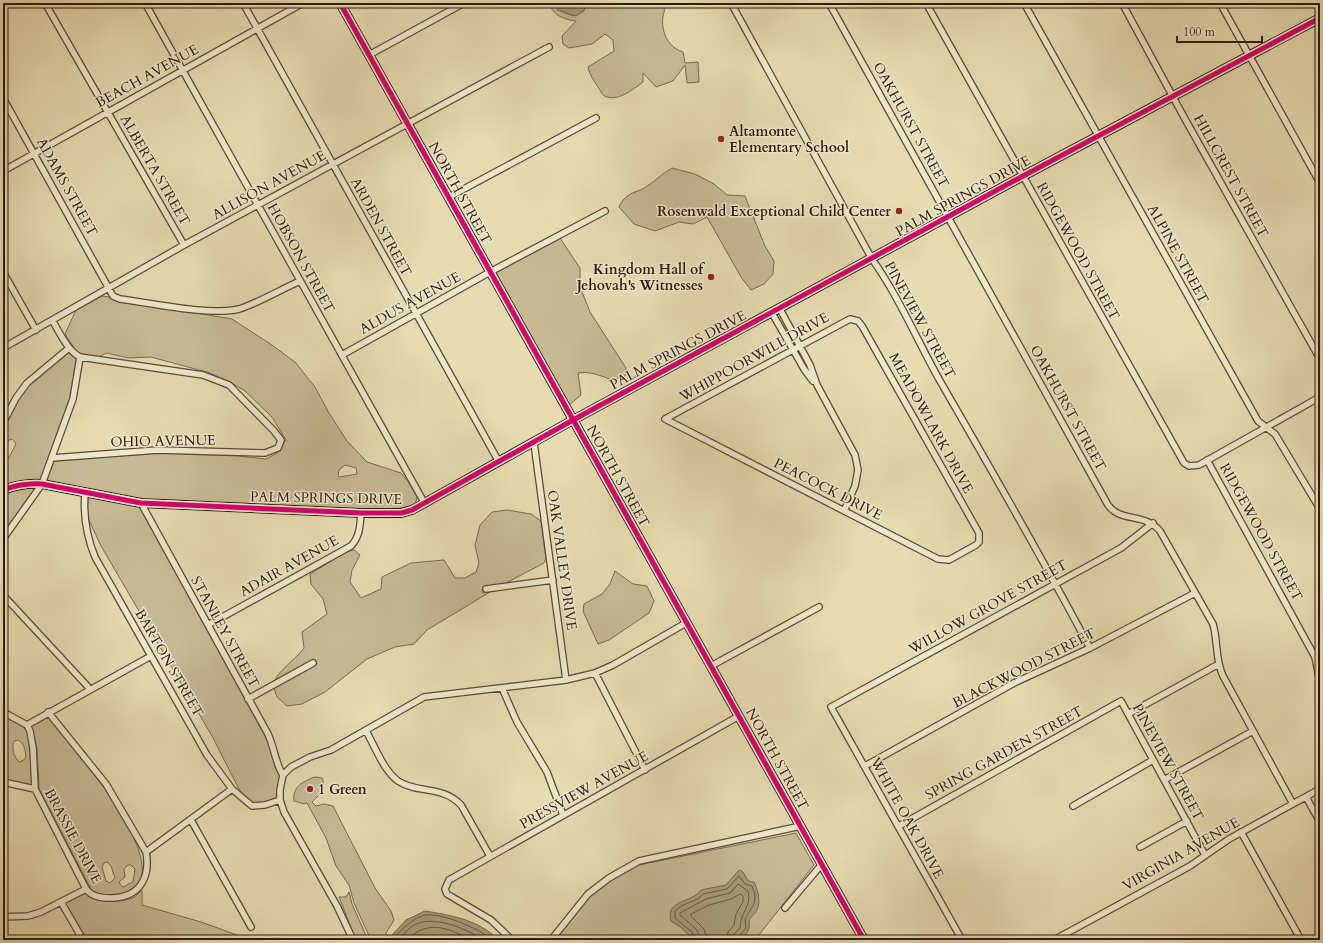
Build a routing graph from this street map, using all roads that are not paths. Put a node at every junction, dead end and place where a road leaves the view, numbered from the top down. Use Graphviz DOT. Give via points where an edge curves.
graph roads {
  1 [pos="45,3"];
  2 [pos="145,3"];
  3 [pos="243,3"];
  4 [pos="303,3"];
  5 [pos="340,3"];
  6 [pos="464,3"];
  7 [pos="731,3"];
  8 [pos="828,3"];
  9 [pos="926,3"];
  10 [pos="1024,3"];
  11 [pos="1122,3"];
  12 [pos="1220,3"];
  13 [pos="1318,3"];
  14 [pos="1320,6"];
  15 [pos="1320,18"];
  16 [pos="257,29"];
  17 [pos="549,47"];
  18 [pos="369,55"];
  19 [pos="1249,55"];
  20 [pos="182,71"];
  21 [pos="1173,95"];
  22 [pos="3,98"];
  23 [pos="107,112"];
  24 [pos="596,118"];
  25 [pos="407,123"];
  26 [pos="1098,136"];
  27 [pos="34,153"];
  28 [pos="332,164"];
  29 [pos="3,171"];
  30 [pos="1023,176"];
  31 [pos="1320,183"];
  32 [pos="449,197"];
  33 [pos="258,205"];
  34 [pos="605,211"];
  35 [pos="949,217"];
  36 [pos="184,245"];
  37 [pos="872,259"];
  38 [pos="3,272"];
  39 [pos="490,272"];
  40 [pos="300,281"];
  41 [pos="109,289"];
  42 [pos="780,309"];
  43 [pos="417,313"];
  44 [pos="772,313"];
  45 [pos="52,320"];
  46 [pos="855,320"];
  47 [pos="36,330"];
  48 [pos="800,346"];
  49 [pos="3,348"];
  50 [pos="69,348"];
  51 [pos="793,350"];
  52 [pos="342,355"];
  53 [pos="80,357"];
  54 [pos="1320,359"];
  55 [pos="817,385"];
  56 [pos="1320,397"];
  57 [pos="665,419"];
  58 [pos="573,420"];
  59 [pos="3,424"];
  60 [pos="1266,427"];
  61 [pos="534,442"];
  62 [pos="52,458"];
  63 [pos="1207,460"];
  64 [pos="499,462"];
  65 [pos="42,484"];
  66 [pos="3,490"];
  67 [pos="85,493"];
  68 [pos="141,503"];
  69 [pos="425,504"];
  70 [pos="1320,509"];
  71 [pos="844,511"];
  72 [pos="361,513"];
  73 [pos="1154,523"];
  74 [pos="3,539"];
  75 [pos="979,542"];
  76 [pos="553,580"];
  77 [pos="1056,583"];
  78 [pos="486,590"];
  79 [pos="1195,593"];
  80 [pos="3,595"];
  81 [pos="819,607"];
  82 [pos="686,623"];
  83 [pos="208,625"];
  84 [pos="1090,648"];
  85 [pos="151,656"];
  86 [pos="313,663"];
  87 [pos="1217,665"];
  88 [pos="711,666"];
  89 [pos="595,673"];
  90 [pos="566,680"];
  91 [pos="1320,682"];
  92 [pos="502,688"];
  93 [pos="90,689"];
  94 [pos="248,699"];
  95 [pos="1121,701"];
  96 [pos="831,707"];
  97 [pos="3,712"];
  98 [pos="48,712"];
  99 [pos="1128,714"];
  100 [pos="739,716"];
  101 [pos="27,725"];
  102 [pos="366,731"];
  103 [pos="1253,731"];
  104 [pos="1153,760"];
  105 [pos="865,766"];
  106 [pos="645,770"];
  107 [pos="283,775"];
  108 [pos="1164,780"];
  109 [pos="3,782"];
  110 [pos="35,789"];
  111 [pos="232,789"];
  112 [pos="1320,789"];
  113 [pos="1306,797"];
  114 [pos="280,800"];
  115 [pos="1293,804"];
  116 [pos="1073,806"];
  117 [pos="563,815"];
  118 [pos="191,820"];
  119 [pos="1187,821"];
  120 [pos="1320,822"];
  121 [pos="800,826"];
  122 [pos="899,826"];
  123 [pos="1241,832"];
  124 [pos="1140,847"];
  125 [pos="146,852"];
  126 [pos="1205,855"];
  127 [pos="490,856"];
  128 [pos="822,864"];
  129 [pos="86,888"];
  130 [pos="61,902"];
  131 [pos="785,908"];
  132 [pos="3,917"];
  133 [pos="251,927"];
  134 [pos="83,940"];
  135 [pos="353,940"];
  136 [pos="512,940"];
  137 [pos="550,940"];
  138 [pos="864,940"];
  139 [pos="962,940"];
  140 [pos="1054,940"];
  141 [pos="1301,940"];
  1 -- 23 [label="street, ALBERTA STREET"];
  2 -- 20 [label="street, HOBSON STREET"];
  3 -- 16 [label="street, ARDEN STREET"];
  4 -- 16 [label="street, BEACH AVENUE"];
  5 -- 18 [label="street, NORTH STREET"];
  6 -- 18 [label="street"];
  7 -- 37 [label="street, PINEVIEW STREET"];
  8 -- 35 [label="street, OAKHURST STREET"];
  9 -- 30 [label="street, RIDGEWOOD STREET"];
  10 -- 26 [label="street, ALPINE STREET"];
  11 -- 21 [label="street, HILLCREST STREET"];
  12 -- 19 [label="street"];
  13 -- 14 [label="street"];
  15 -- 19 [label="street, PALM SPRINGS DRIVE"];
  16 -- 20 [label="street, BEACH AVENUE"];
  16 -- 28 [label="street, ARDEN STREET"];
  17 -- 25 [label="street, ALLISON AVENUE"];
  18 -- 25 [label="street, NORTH STREET"];
  19 -- 21 [label="street, PALM SPRINGS DRIVE"];
  19 -- 31 [label="street"];
  20 -- 23 [label="street, BEACH AVENUE"];
  20 -- 33 [label="street, HOBSON STREET"];
  21 -- 26 [label="street, PALM SPRINGS DRIVE"];
  21 -- 54 [label="street, HILLCREST STREET"];
  22 -- 27 [label="street, ADAMS STREET"];
  23 -- 27 [label="street, BEACH AVENUE"];
  23 -- 36 [label="street, ALBERTA STREET"];
  24 -- 32 [label="street"];
  25 -- 28 [label="street, ALLISON AVENUE"];
  25 -- 32 [label="street, NORTH STREET"];
  26 -- 30 [label="street, PALM SPRINGS DRIVE"];
  26 -- 60 [label="street, ALPINE STREET" via="1258,421"];
  27 -- 29 [label="street, BEACH AVENUE"];
  27 -- 41 [label="street, ADAMS STREET"];
  28 -- 33 [label="street, ALLISON AVENUE"];
  28 -- 43 [label="street, ARDEN STREET"];
  30 -- 35 [label="street, PALM SPRINGS DRIVE"];
  30 -- 63 [label="street, RIDGEWOOD STREET" via="1180,458 1189,466 1199,465"];
  32 -- 39 [label="street, NORTH STREET"];
  33 -- 36 [label="street, ALLISON AVENUE"];
  33 -- 40 [label="street, HOBSON STREET"];
  34 -- 39 [label="street, ALDUS AVENUE"];
  35 -- 37 [label="street, PALM SPRINGS DRIVE"];
  35 -- 73 [label="street, OAKHURST STREET" via="1108,505 1117,514"];
  36 -- 41 [label="street, ALLISON AVENUE"];
  37 -- 42 [label="street, PALM SPRINGS DRIVE"];
  37 -- 77 [label="street, PINEVIEW STREET" via="888,283 919,344"];
  38 -- 47 [label="street"];
  39 -- 43 [label="street, ALDUS AVENUE"];
  39 -- 58 [label="street, NORTH STREET"];
  40 -- 41 [label="street" via="247,306 218,311 120,299 113,296"];
  40 -- 52 [label="street, HOBSON STREET"];
  41 -- 45 [label="street, ALLISON AVENUE"];
  42 -- 44 [label="street, PALM SPRINGS DRIVE"];
  42 -- 48 [label="street"];
  43 -- 52 [label="street, ALDUS AVENUE"];
  43 -- 64 [label="street, ARDEN STREET"];
  44 -- 51 [label="street"];
  44 -- 58 [label="street, PALM SPRINGS DRIVE"];
  45 -- 47 [label="street, ALLISON AVENUE"];
  45 -- 50 [label="street"];
  46 -- 48 [label="street, WHIPPOORWILL DRIVE" via="845,321"];
  46 -- 75 [label="street, MEADOWLARK DRIVE" via="862,326 979,533"];
  47 -- 49 [label="street, ALLISON AVENUE"];
  48 -- 51 [label="street, WHIPPOORWILL DRIVE"];
  48 -- 55 [label="street"];
  50 -- 53 [label="street"];
  50 -- 59 [label="street" via="27,383"];
  51 -- 55 [label="street"];
  51 -- 57 [label="street, WHIPPOORWILL DRIVE"];
  52 -- 69 [label="street, HOBSON STREET"];
  53 -- 62 [label="street" via="73,399 63,421"];
  53 -- 62 [label="street, OHIO AVENUE" via="203,375 229,384 280,437 280,444 273,451 265,453 158,450"];
  55 -- 71 [label="street" via="855,455 858,470 855,486"];
  56 -- 60 [label="street"];
  57 -- 71 [label="street, PEACOCK DRIVE"];
  58 -- 61 [label="street, PALM SPRINGS DRIVE"];
  58 -- 82 [label="street, NORTH STREET"];
  60 -- 63 [label="street"];
  60 -- 70 [label="street, ALPINE STREET" via="1275,434"];
  61 -- 64 [label="street, PALM SPRINGS DRIVE"];
  61 -- 76 [label="street, OAK VALLEY DRIVE"];
  62 -- 65 [label="street"];
  63 -- 91 [label="street, RIDGEWOOD STREET" via="1315,657"];
  64 -- 69 [label="street, PALM SPRINGS DRIVE"];
  65 -- 66 [label="street, PALM SPRINGS DRIVE" via="20,484"];
  65 -- 67 [label="street, PALM SPRINGS DRIVE"];
  65 -- 74 [label="street"];
  67 -- 68 [label="street, PALM SPRINGS DRIVE"];
  67 -- 85 [label="street, BARTON STREET" via="83,512 87,539"];
  68 -- 72 [label="street, PALM SPRINGS DRIVE"];
  68 -- 83 [label="street, STANLEY STREET"];
  69 -- 72 [label="street, PALM SPRINGS DRIVE" via="401,513"];
  71 -- 75 [label="street, PEACOCK DRIVE" via="945,561"];
  72 -- 83 [label="street, ADAIR AVENUE" via="360,531 351,546"];
  73 -- 77 [label="street, WILLOW GROVE STREET" via="1121,548"];
  73 -- 79 [label="street"];
  76 -- 78 [label="street"];
  76 -- 90 [label="street, OAK VALLEY DRIVE"];
  77 -- 84 [label="street, PINEVIEW STREET"];
  77 -- 96 [label="street, WILLOW GROVE STREET"];
  79 -- 84 [label="street, BLACKWOOD STREET"];
  79 -- 87 [label="street" via="1216,633"];
  80 -- 93 [label="street"];
  81 -- 88 [label="street"];
  82 -- 88 [label="street, NORTH STREET"];
  82 -- 89 [label="street"];
  83 -- 94 [label="street, STANLEY STREET"];
  84 -- 105 [label="street, BLACKWOOD STREET" via="1014,683"];
  85 -- 93 [label="street"];
  85 -- 111 [label="street, BARTON STREET" via="207,755"];
  86 -- 94 [label="street"];
  87 -- 99 [label="street"];
  87 -- 103 [label="street"];
  88 -- 100 [label="street, NORTH STREET"];
  89 -- 90 [label="street"];
  89 -- 106 [label="street"];
  90 -- 92 [label="street"];
  92 -- 102 [label="street" via="424,697"];
  92 -- 117 [label="street" via="517,722 547,772"];
  93 -- 98 [label="street"];
  94 -- 107 [label="street, STANLEY STREET" via="268,734"];
  95 -- 99 [label="street, PINEVIEW STREET"];
  95 -- 122 [label="street, SPRING GARDEN STREET"];
  96 -- 105 [label="street, WHITE OAK DRIVE"];
  97 -- 101 [label="street"];
  98 -- 101 [label="street"];
  98 -- 125 [label="street" via="106,784"];
  99 -- 104 [label="street, PINEVIEW STREET"];
  100 -- 106 [label="street, PRESSVIEW AVENUE"];
  100 -- 121 [label="street, NORTH STREET"];
  101 -- 110 [label="street, BRASSIE DRIVE" via="34,748"];
  102 -- 107 [label="street" via="291,767"];
  102 -- 127 [label="street" via="396,780 403,784 447,794 461,805"];
  103 -- 108 [label="street"];
  103 -- 115 [label="street"];
  104 -- 108 [label="street, PINEVIEW STREET"];
  104 -- 116 [label="street"];
  105 -- 122 [label="street, WHITE OAK DRIVE"];
  106 -- 117 [label="street, PRESSVIEW AVENUE"];
  107 -- 114 [label="street"];
  108 -- 119 [label="street, PINEVIEW STREET"];
  109 -- 110 [label="street"];
  110 -- 129 [label="street, BRASSIE DRIVE"];
  111 -- 114 [label="street, BARTON STREET" via="252,806"];
  111 -- 118 [label="street"];
  112 -- 113 [label="street, VIRGINIA AVENUE"];
  113 -- 115 [label="street, VIRGINIA AVENUE"];
  113 -- 120 [label="street"];
  114 -- 135 [label="street" via="284,812"];
  115 -- 123 [label="street, VIRGINIA AVENUE"];
  117 -- 127 [label="street, PRESSVIEW AVENUE"];
  118 -- 125 [label="street"];
  118 -- 133 [label="street"];
  119 -- 124 [label="street"];
  119 -- 126 [label="street, PINEVIEW STREET"];
  121 -- 128 [label="street, NORTH STREET"];
  121 -- 137 [label="street" via="639,861 609,878 588,894"];
  122 -- 139 [label="street, WHITE OAK DRIVE"];
  123 -- 126 [label="street, VIRGINIA AVENUE"];
  123 -- 141 [label="street"];
  125 -- 129 [label="street, BRASSIE DRIVE" via="146,871 141,887 133,894 120,898 105,898 94,896"];
  126 -- 140 [label="street, VIRGINIA AVENUE" via="1190,866"];
  127 -- 136 [label="street, PRESSVIEW AVENUE" via="449,880 445,889 452,898 492,920"];
  128 -- 131 [label="street"];
  128 -- 138 [label="street, NORTH STREET"];
  129 -- 130 [label="street"];
  130 -- 132 [label="street" via="28,916"];
  130 -- 134 [label="street"];
}
